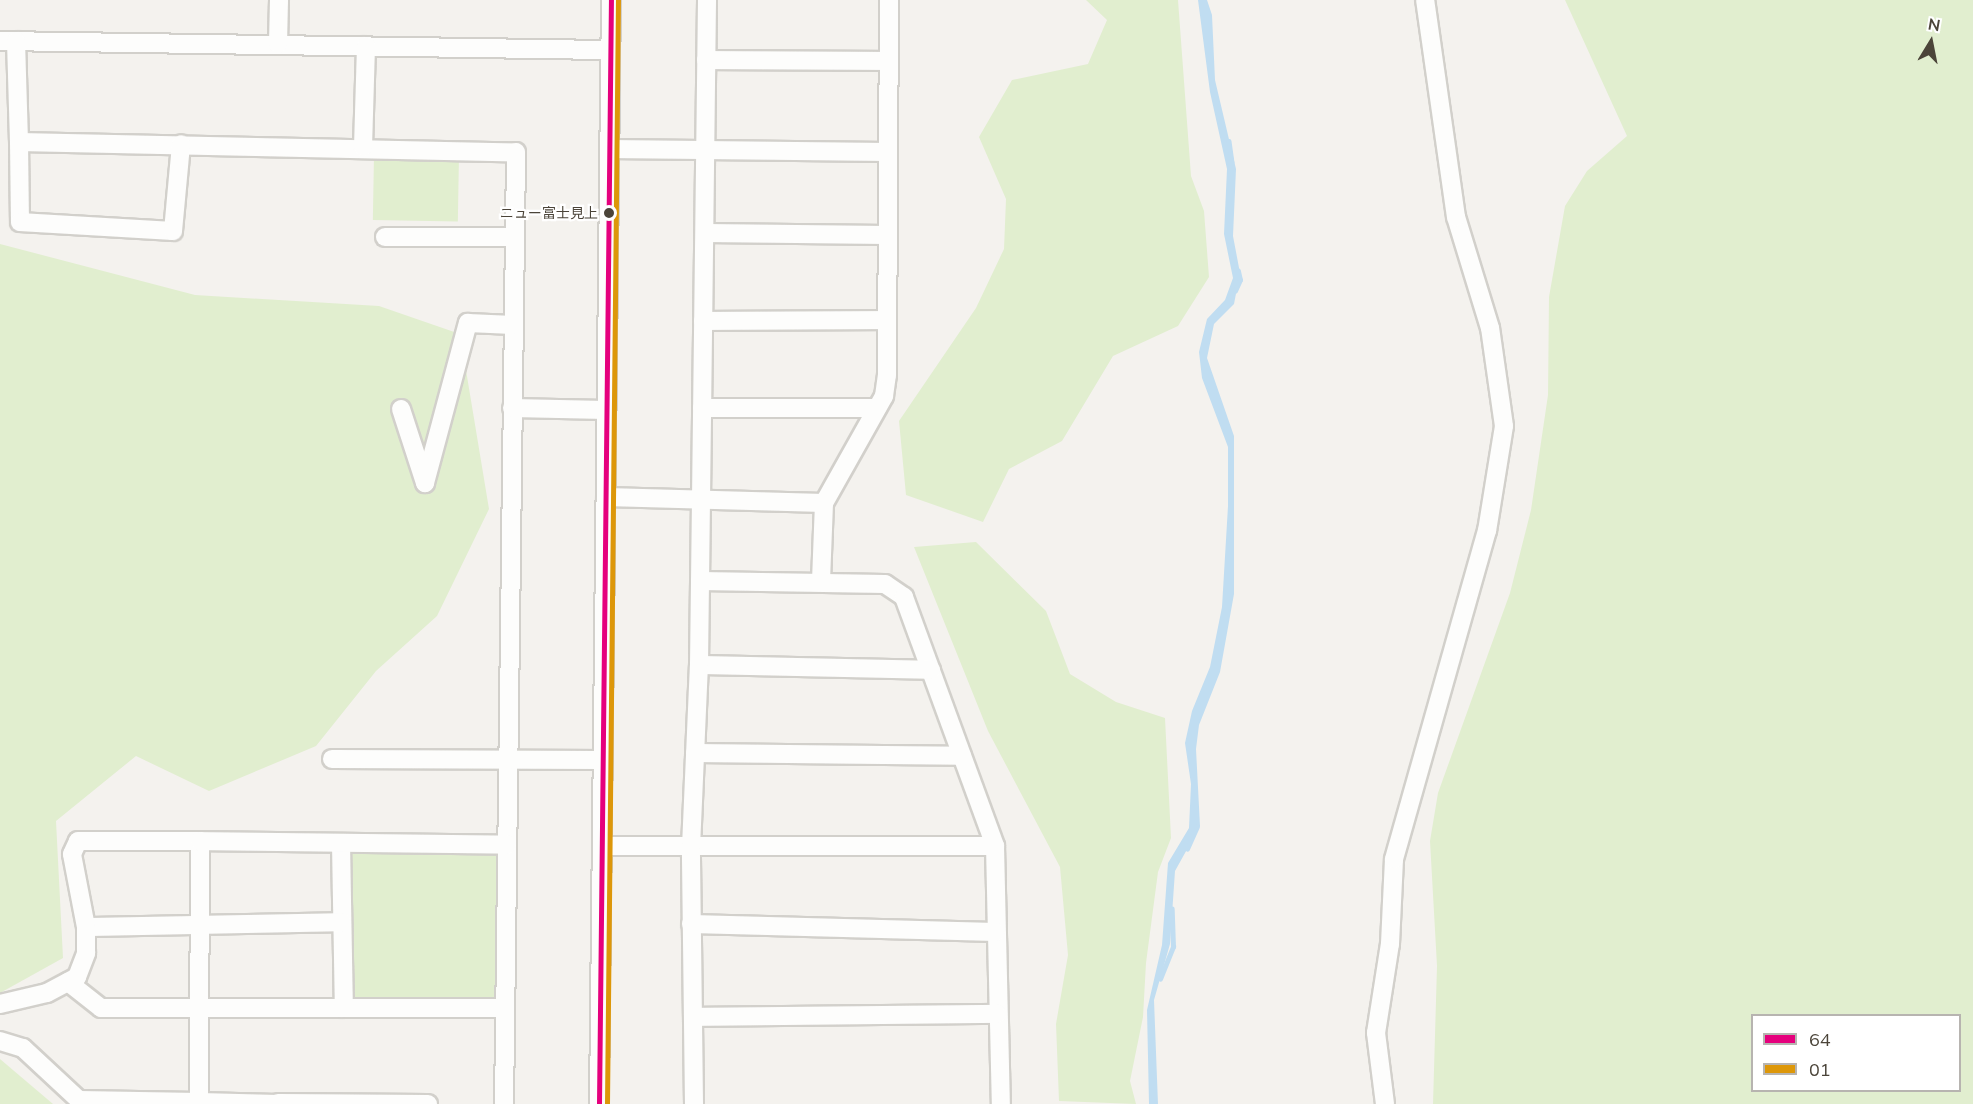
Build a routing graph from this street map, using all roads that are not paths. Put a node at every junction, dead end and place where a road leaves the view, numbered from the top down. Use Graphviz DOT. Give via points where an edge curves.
graph roads {
  1 [pos="279,0"];
  2 [pos="611,0"];
  3 [pos="707,0"];
  4 [pos="889,0"];
  5 [pos="1425,0"];
  6 [pos="8,41"];
  7 [pos="278,44"];
  8 [pos="366,46"];
  9 [pos="610,50"];
  10 [pos="706,60"];
  11 [pos="888,61"];
  12 [pos="19,142"];
  13 [pos="181,144"];
  14 [pos="363,147"];
  15 [pos="609,149"];
  16 [pos="705,149"];
  17 [pos="888,152"];
  18 [pos="705,233"];
  19 [pos="887,234"];
  20 [pos="385,237"];
  21 [pos="515,237"];
  22 [pos="887,320"];
  23 [pos="703,321"];
  24 [pos="513,325"];
  25 [pos="512,408"];
  26 [pos="702,408"];
  27 [pos="877,408"];
  28 [pos="400,409"];
  29 [pos="606,410"];
  30 [pos="606,497"];
  31 [pos="701,499"];
  32 [pos="824,503"];
  33 [pos="700,581"];
  34 [pos="821,581"];
  35 [pos="699,665"];
  36 [pos="931,670"];
  37 [pos="694,753"];
  38 [pos="962,756"];
  39 [pos="332,759"];
  40 [pos="508,759"];
  41 [pos="603,760"];
  42 [pos="200,841"];
  43 [pos="341,843"];
  44 [pos="507,845"];
  45 [pos="602,846"];
  46 [pos="995,846"];
  47 [pos="691,847"];
  48 [pos="342,922"];
  49 [pos="200,924"];
  50 [pos="691,924"];
  51 [pos="86,927"];
  52 [pos="996,932"];
  53 [pos="68,982"];
  54 [pos="0,1004"];
  55 [pos="200,1007"];
  56 [pos="344,1008"];
  57 [pos="505,1008"];
  58 [pos="998,1014"];
  59 [pos="693,1017"];
  60 [pos="0,1041"];
  61 [pos="81,1102"];
  62 [pos="199,1102"];
  63 [pos="278,1103"];
  64 [pos="428,1104"];
  65 [pos="504,1104"];
  66 [pos="599,1104"];
  67 [pos="694,1104"];
  68 [pos="1001,1104"];
  69 [pos="1385,1104"];
  1 -- 7 [label="street"];
  2 -- 9 [label="street"];
  3 -- 10 [label="street"];
  4 -- 11 [label="street"];
  5 -- 69 [label="street" via="1456,217 1490,328 1504,426 1487,531 1394,860 1390,944 1376,1033"];
  6 -- 7 [label="street"];
  6 -- 12 [label="street"];
  7 -- 8 [label="street"];
  8 -- 9 [label="street"];
  8 -- 14 [label="street"];
  9 -- 15 [label="street"];
  10 -- 11 [label="street"];
  10 -- 16 [label="street"];
  11 -- 17 [label="street"];
  12 -- 13 [label="street"];
  12 -- 13 [label="street" via="20,222 173,231"];
  13 -- 14 [label="street"];
  14 -- 21 [label="street" via="516,152"];
  15 -- 16 [label="street"];
  15 -- 29 [label="street"];
  16 -- 17 [label="street"];
  16 -- 18 [label="street"];
  17 -- 19 [label="street"];
  18 -- 19 [label="street"];
  18 -- 23 [label="street"];
  19 -- 22 [label="street"];
  20 -- 21 [label="street"];
  21 -- 24 [label="street"];
  22 -- 23 [label="street"];
  22 -- 27 [label="street" via="887,375 884,396"];
  23 -- 26 [label="street"];
  24 -- 25 [label="street"];
  24 -- 28 [label="street" via="468,323 425,483"];
  25 -- 29 [label="street"];
  25 -- 40 [label="street"];
  26 -- 27 [label="street"];
  26 -- 31 [label="street"];
  27 -- 32 [label="street"];
  29 -- 30 [label="street"];
  30 -- 31 [label="street"];
  30 -- 41 [label="street"];
  31 -- 32 [label="street"];
  31 -- 33 [label="street"];
  32 -- 34 [label="street"];
  33 -- 34 [label="street"];
  33 -- 35 [label="street"];
  34 -- 36 [label="street" via="885,584 904,597"];
  35 -- 36 [label="street"];
  35 -- 37 [label="street"];
  36 -- 38 [label="street"];
  37 -- 38 [label="street"];
  37 -- 47 [label="street"];
  38 -- 46 [label="street"];
  39 -- 40 [label="street"];
  40 -- 41 [label="street"];
  40 -- 44 [label="street"];
  41 -- 45 [label="street"];
  42 -- 43 [label="street"];
  42 -- 49 [label="street"];
  42 -- 51 [label="street" via="78,841 72,854"];
  43 -- 44 [label="street"];
  43 -- 48 [label="street"];
  44 -- 57 [label="street"];
  45 -- 47 [label="street"];
  45 -- 66 [label="street"];
  46 -- 47 [label="street"];
  46 -- 52 [label="street"];
  47 -- 50 [label="street"];
  48 -- 49 [label="street"];
  48 -- 56 [label="street"];
  49 -- 51 [label="street"];
  49 -- 55 [label="street"];
  50 -- 52 [label="street"];
  50 -- 59 [label="street"];
  51 -- 53 [label="street" via="86,953 77,977"];
  52 -- 58 [label="street"];
  53 -- 54 [label="street" via="47,993"];
  53 -- 55 [label="street" via="101,1008"];
  55 -- 56 [label="street"];
  55 -- 62 [label="street"];
  56 -- 57 [label="street"];
  57 -- 65 [label="street"];
  58 -- 59 [label="street"];
  58 -- 68 [label="street"];
  59 -- 67 [label="street"];
  60 -- 61 [label="street" via="23,1048"];
  61 -- 62 [label="street"];
  62 -- 63 [label="street"];
  63 -- 64 [label="street"];
}
